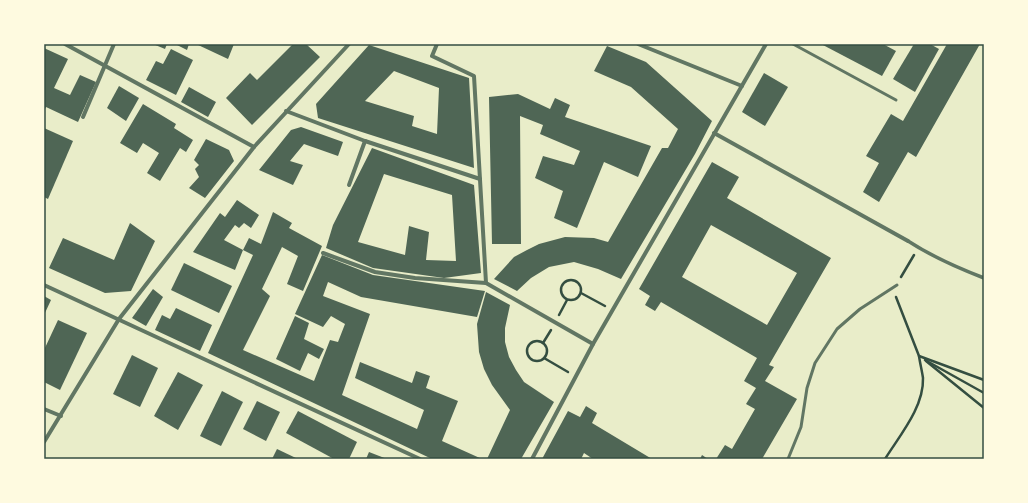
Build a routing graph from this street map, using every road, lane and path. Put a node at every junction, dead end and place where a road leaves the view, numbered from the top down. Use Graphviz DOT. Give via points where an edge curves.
graph roads {
  1 [pos="65,44"];
  2 [pos="114,44"];
  3 [pos="349,44"];
  4 [pos="437,44"];
  5 [pos="638,44"];
  6 [pos="766,44"];
  7 [pos="793,44"];
  8 [pos="105,67"];
  9 [pos="742,86"];
  10 [pos="896,100"];
  11 [pos="286,111"];
  12 [pos="83,117"];
  13 [pos="714,133"];
  14 [pos="365,141"];
  15 [pos="254,147"];
  16 [pos="480,179"];
  17 [pos="349,185"];
  18 [pos="908,241"];
  19 [pos="918,248"];
  20 [pos="323,253"];
  21 [pos="984,278"];
  22 [pos="486,283"];
  23 [pos="44,285"];
  24 [pos="897,285"];
  25 [pos="581,293"];
  26 [pos="568,300"];
  27 [pos="613,310"];
  28 [pos="119,319"];
  29 [pos="555,322"];
  30 [pos="543,343"];
  31 [pos="594,344"];
  32 [pos="919,356"];
  33 [pos="544,358"];
  34 [pos="576,376"];
  35 [pos="984,380"];
  36 [pos="984,393"];
  37 [pos="44,408"];
  38 [pos="984,408"];
  39 [pos="61,416"];
  40 [pos="44,442"];
  41 [pos="420,459"];
  42 [pos="532,459"];
  43 [pos="788,459"];
  44 [pos="886,459"];
  1 -- 8 [label="street"];
  2 -- 8 [label="street"];
  3 -- 11 [label="street"];
  4 -- 16 [label="street" via="432,56 474,76"];
  5 -- 9 [label="street"];
  6 -- 9 [label="street"];
  7 -- 10 [label="lane"];
  8 -- 12 [label="street"];
  8 -- 15 [label="street"];
  9 -- 13 [label="street"];
  11 -- 14 [label="street"];
  11 -- 15 [label="street"];
  13 -- 18 [label="street"];
  13 -- 27 [label="street"];
  14 -- 16 [label="street"];
  14 -- 17 [label="street"];
  15 -- 28 [label="street"];
  16 -- 22 [label="street"];
  18 -- 19 [label="street"];
  19 -- 21 [label="street"];
  19 -- 24 [label="path"];
  20 -- 22 [label="street" via="375,272 415,278"];
  22 -- 29 [label="street"];
  23 -- 28 [label="street"];
  24 -- 32 [label="path" via="893,291"];
  24 -- 43 [label="lane" via="860,309 837,329 815,363 807,388 801,427"];
  25 -- 26 [label="path" via="578,298"];
  25 -- 26 [label="path" via="578,282 567,281 562,285 561,291"];
  25 -- 27 [label="path"];
  26 -- 29 [label="path"];
  27 -- 31 [label="street"];
  28 -- 39 [label="street"];
  28 -- 41 [label="street"];
  29 -- 30 [label="path"];
  29 -- 31 [label="street"];
  30 -- 33 [label="path" via="547,354"];
  30 -- 33 [label="path" via="532,342 526,352 533,361"];
  31 -- 34 [label="street"];
  32 -- 35 [label="path"];
  32 -- 36 [label="path"];
  32 -- 38 [label="path"];
  32 -- 44 [label="path" via="923,377 921,396 906,428"];
  33 -- 34 [label="path"];
  34 -- 42 [label="street"];
  37 -- 39 [label="street"];
  39 -- 40 [label="street"];
}
